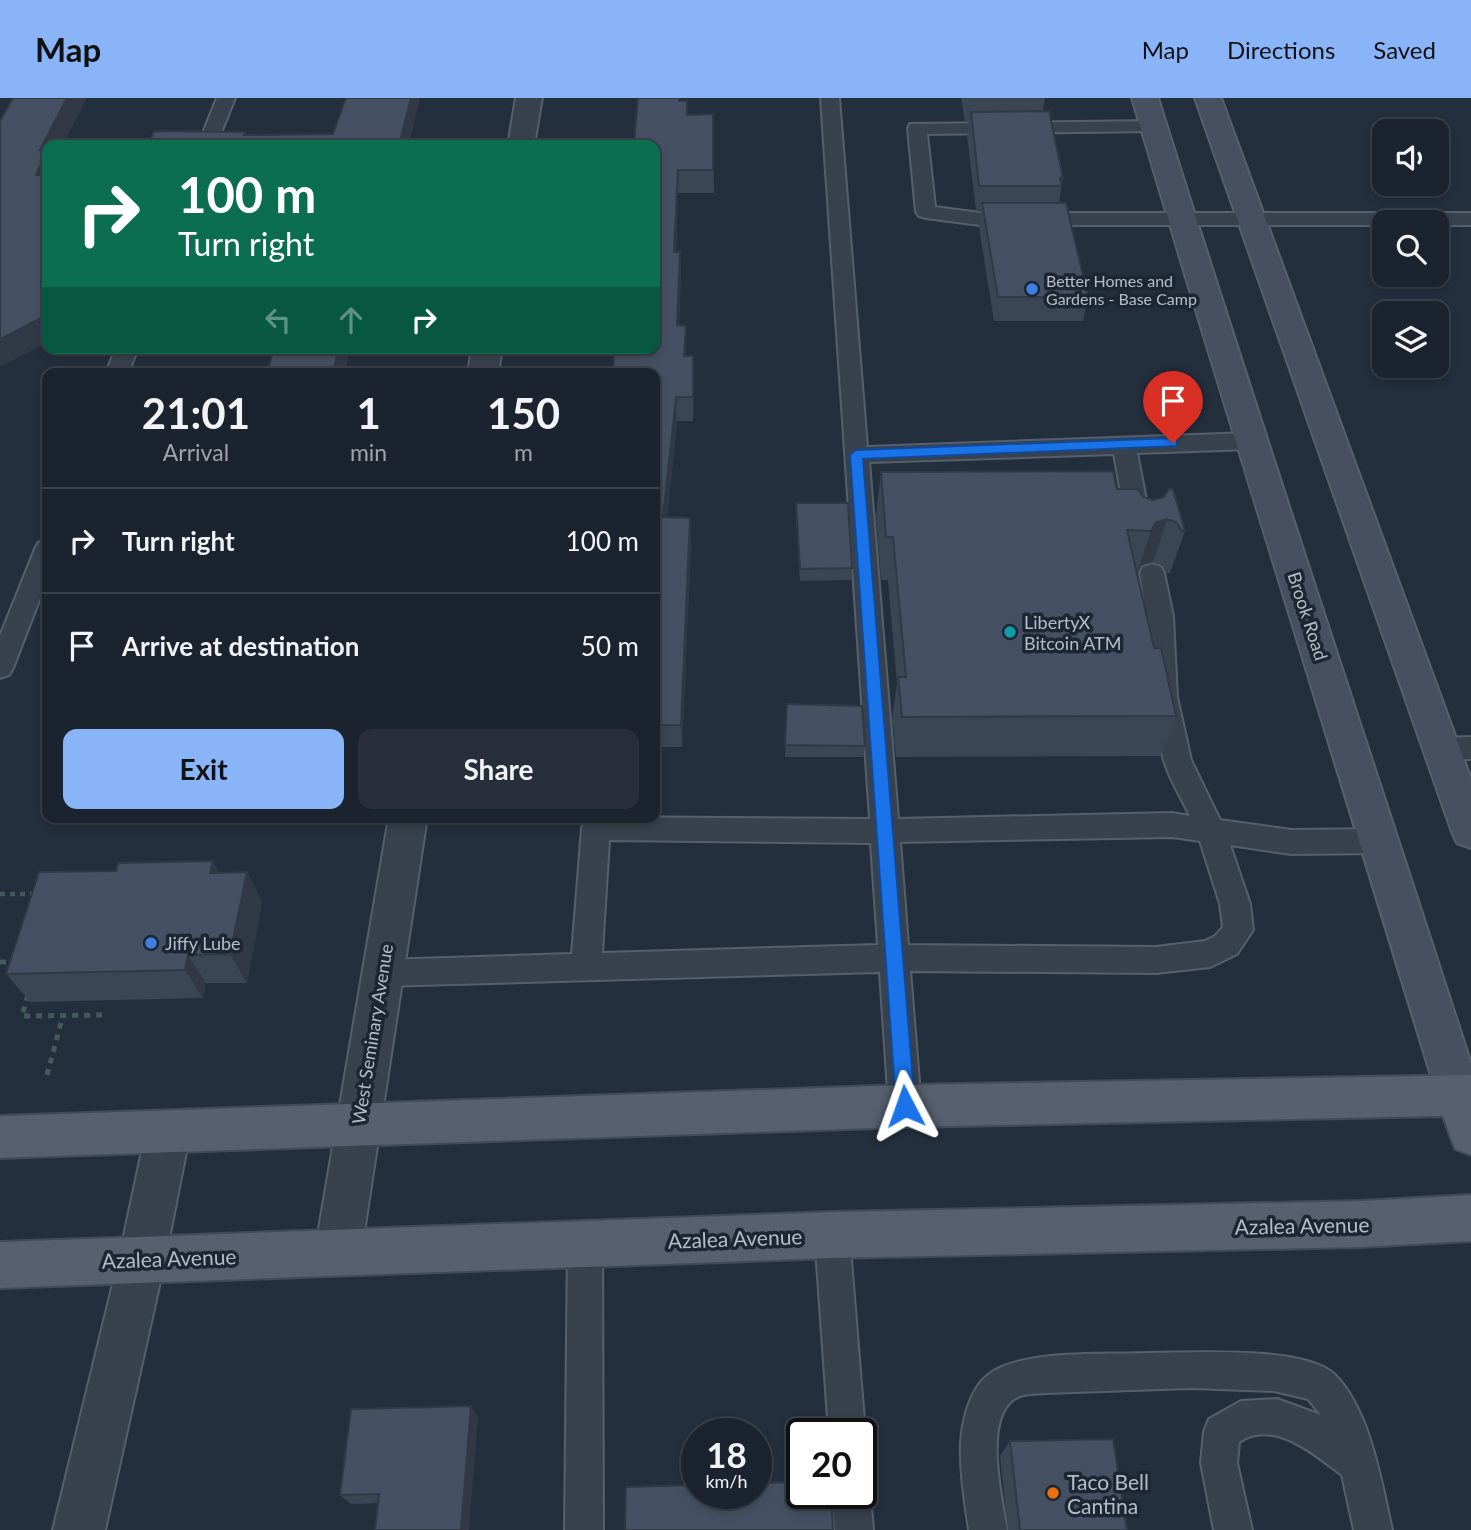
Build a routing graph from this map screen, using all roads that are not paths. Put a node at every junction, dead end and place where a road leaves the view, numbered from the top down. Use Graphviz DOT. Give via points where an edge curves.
graph roads {
  1 [pos="226,98"];
  2 [pos="529,98"];
  3 [pos="830,98"];
  4 [pos="1145,98"];
  5 [pos="1208,98"];
  6 [pos="1154,127"];
  7 [pos="209,140"];
  8 [pos="522,140"];
  9 [pos="1182,218"];
  10 [pos="1251,219"];
  11 [pos="1471,219"];
  12 [pos="1250,441"];
  13 [pos="1124,444"];
  14 [pos="856,455"];
  15 [pos="1140,532"];
  16 [pos="42,561"];
  17 [pos="1152,573"];
  18 [pos="0,668"];
  19 [pos="1456,748"];
  20 [pos="407,823"];
  21 [pos="1211,830"];
  22 [pos="885,831"];
  23 [pos="1471,832"];
  24 [pos="1379,841"];
  25 [pos="895,958"];
  26 [pos="586,967"];
  27 [pos="382,973"];
  28 [pos="905,1106"];
  29 [pos="1467,1108"];
  30 [pos="358,1126"];
  31 [pos="168,1132"];
  32 [pos="0,1137"];
  33 [pos="1471,1218"];
  34 [pos="832,1235"];
  35 [pos="585,1243"];
  36 [pos="338,1252"];
  37 [pos="142,1259"];
  38 [pos="0,1265"];
  39 [pos="846,1418"];
  40 [pos="1356,1462"];
  41 [pos="852,1509"];
  42 [pos="79,1530"];
  43 [pos="584,1530"];
  44 [pos="854,1530"];
  45 [pos="988,1530"];
  46 [pos="1233,1530"];
  47 [pos="1373,1530"];
  1 -- 7 [label="lane"];
  2 -- 8 [label="street"];
  3 -- 14 [label="lane"];
  4 -- 6 [label="main road, Brook Road"];
  5 -- 10 [label="main road"];
  6 -- 9 [label="main road, Brook Road"];
  6 -- 9 [label="lane" via="917,128 926,212 981,219"];
  9 -- 10 [label="lane"];
  9 -- 12 [label="main road, Brook Road"];
  10 -- 11 [label="lane"];
  10 -- 19 [label="main road"];
  12 -- 13 [label="lane"];
  12 -- 24 [label="main road, Brook Road"];
  13 -- 14 [label="lane"];
  13 -- 15 [label="lane"];
  14 -- 22 [label="lane"];
  16 -- 18 [label="lane"];
  17 -- 21 [label="lane" via="1160,616 1164,696 1177,760"];
  19 -- 23 [label="main road"];
  20 -- 27 [label="street, West Seminary Avenue"];
  21 -- 22 [label="lane" via="1172,825"];
  21 -- 24 [label="lane" via="1291,842"];
  21 -- 25 [label="lane" via="1235,904 1238,930 1210,954 1156,960"];
  22 -- 25 [label="lane"];
  22 -- 26 [label="lane" via="596,828"];
  24 -- 29 [label="main road, Brook Road"];
  25 -- 26 [label="lane"];
  25 -- 28 [label="lane"];
  26 -- 27 [label="lane"];
  27 -- 30 [label="street, West Seminary Avenue"];
  28 -- 29 [label="main road"];
  28 -- 30 [label="main road"];
  30 -- 31 [label="main road"];
  30 -- 36 [label="street, West Seminary Avenue"];
  31 -- 32 [label="main road"];
  31 -- 37 [label="street"];
  33 -- 34 [label="main road, Azalea Avenue"];
  34 -- 35 [label="main road, Azalea Avenue"];
  34 -- 39 [label="lane"];
  35 -- 36 [label="main road, Azalea Avenue"];
  35 -- 43 [label="lane"];
  36 -- 37 [label="main road, Azalea Avenue"];
  37 -- 38 [label="main road, Azalea Avenue"];
  37 -- 42 [label="street"];
  40 -- 45 [label="lane" via="1340,1409 1319,1384 1293,1376 1246,1371 1018,1378 996,1391 982,1410 978,1442"];
  40 -- 46 [label="lane" via="1308,1428 1277,1417 1241,1419 1222,1432 1219,1463"];
  40 -- 47 [label="lane"];
  41 -- 44 [label="lane"];
}
